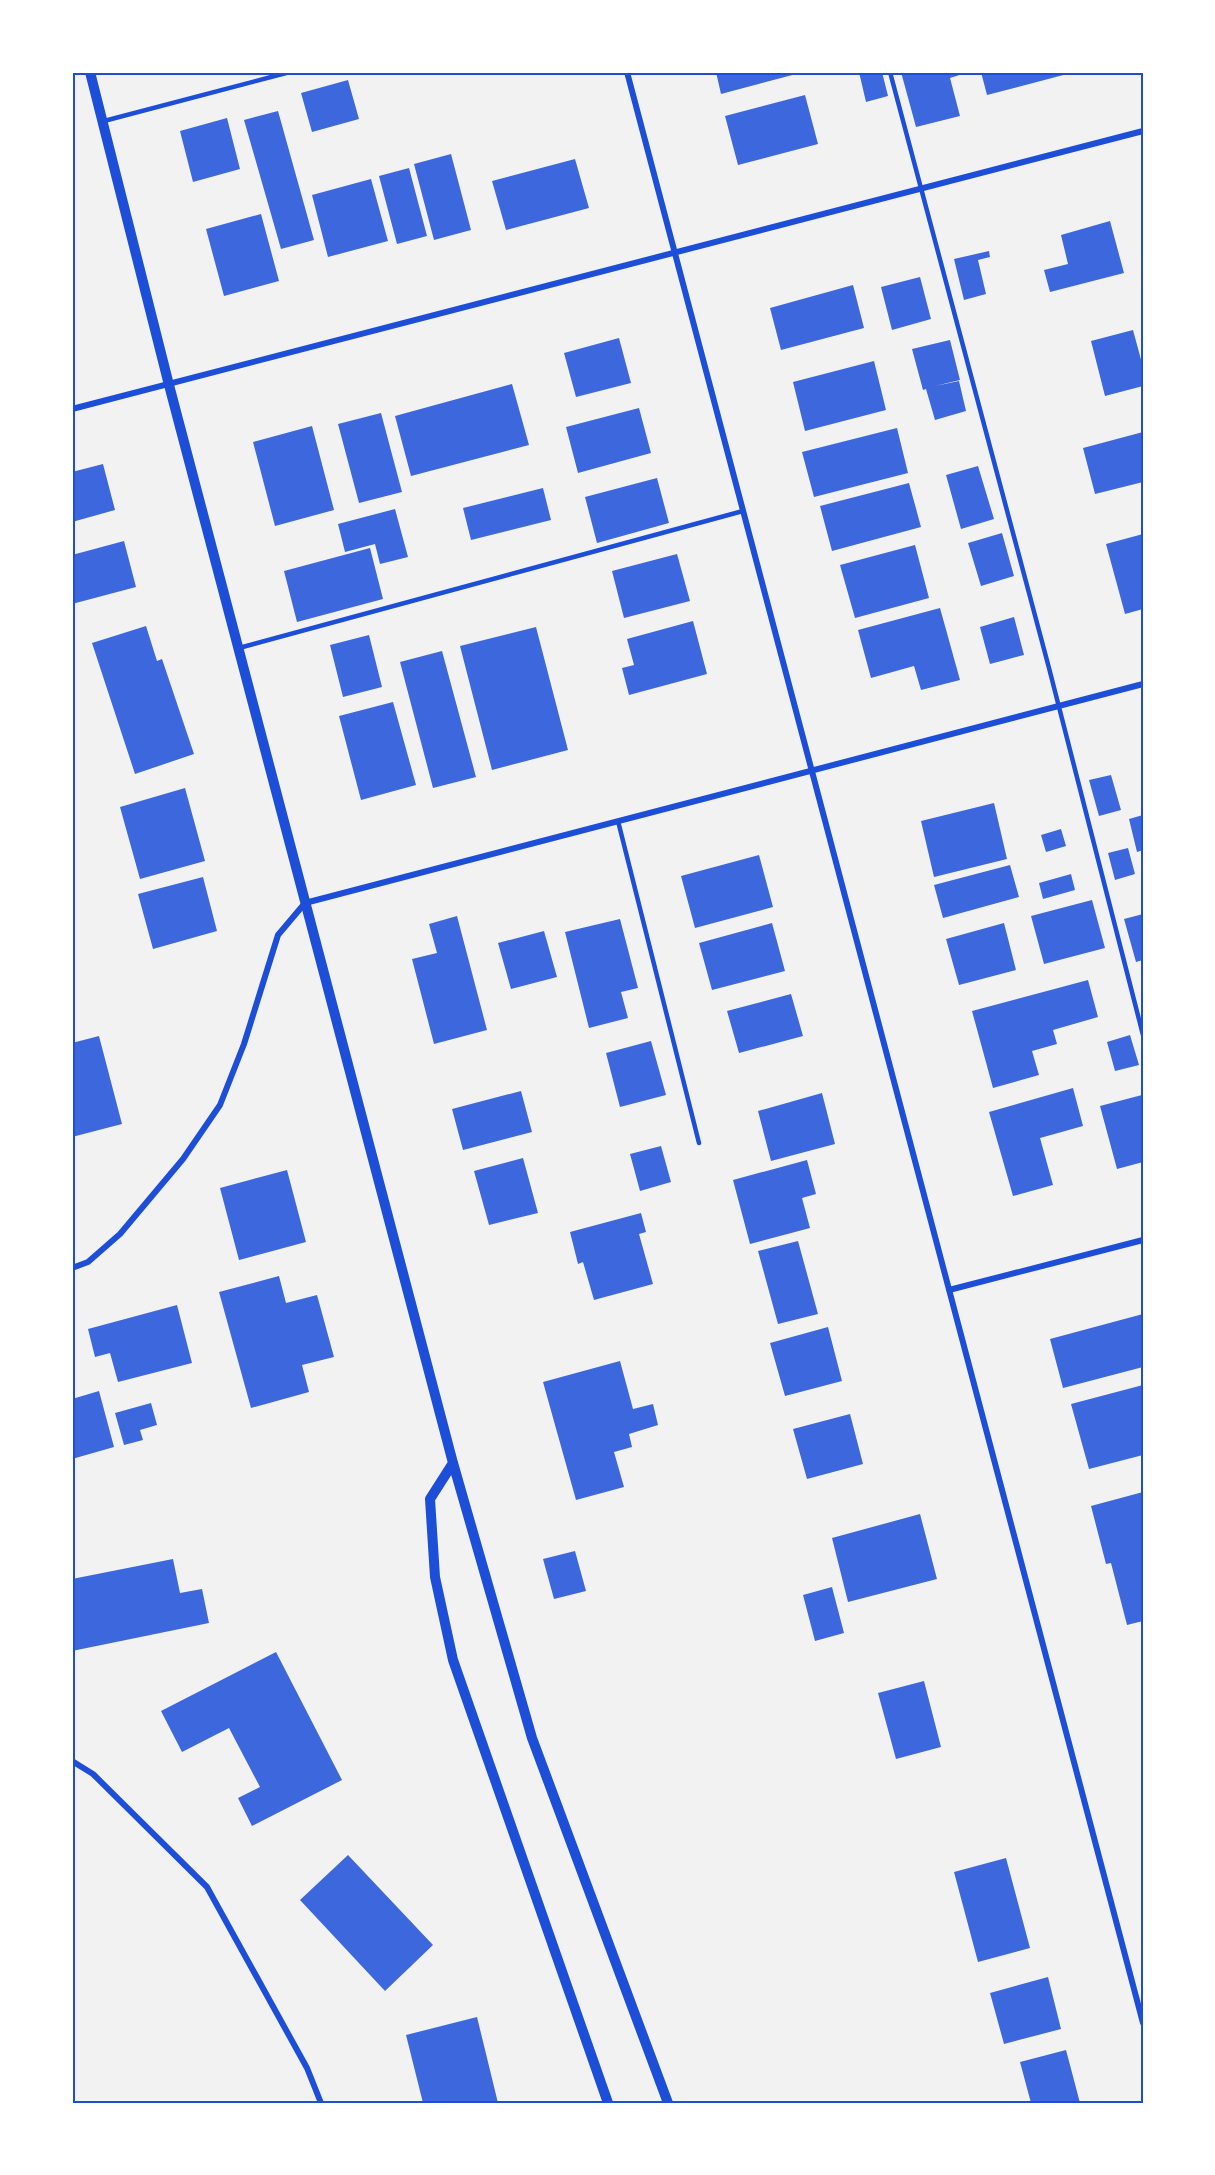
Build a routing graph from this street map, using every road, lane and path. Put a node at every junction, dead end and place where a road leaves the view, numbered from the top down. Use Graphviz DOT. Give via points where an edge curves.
graph roads {
  1 [pos="90,72"];
  2 [pos="290,72"];
  3 [pos="627,72"];
  4 [pos="890,72"];
  5 [pos="103,121"];
  6 [pos="1143,131"];
  7 [pos="921,190"];
  8 [pos="675,253"];
  9 [pos="169,385"];
  10 [pos="72,409"];
  11 [pos="743,511"];
  12 [pos="239,648"];
  13 [pos="1143,684"];
  14 [pos="1058,707"];
  15 [pos="812,771"];
  16 [pos="618,821"];
  17 [pos="305,903"];
  18 [pos="1143,1035"];
  19 [pos="699,1143"];
  20 [pos="1143,1240"];
  21 [pos="72,1268"];
  22 [pos="949,1290"];
  23 [pos="453,1462"];
  24 [pos="72,1761"];
  25 [pos="1143,2023"];
  26 [pos="321,2103"];
  27 [pos="608,2103"];
  28 [pos="668,2103"];
  1 -- 5 [label="street"];
  2 -- 5 [label="lane"];
  3 -- 8 [label="street"];
  4 -- 7 [label="lane"];
  5 -- 9 [label="street"];
  6 -- 7 [label="street"];
  7 -- 8 [label="street"];
  7 -- 14 [label="lane"];
  8 -- 9 [label="street"];
  8 -- 11 [label="street"];
  9 -- 10 [label="street"];
  9 -- 12 [label="street"];
  11 -- 12 [label="lane"];
  11 -- 15 [label="street"];
  12 -- 17 [label="street"];
  13 -- 14 [label="street"];
  14 -- 15 [label="street"];
  14 -- 18 [label="lane"];
  15 -- 16 [label="street"];
  15 -- 22 [label="street"];
  16 -- 17 [label="street"];
  16 -- 19 [label="lane"];
  17 -- 21 [label="street" via="278,935 220,1106 183,1159 120,1234 88,1262"];
  17 -- 23 [label="street"];
  20 -- 22 [label="street"];
  22 -- 25 [label="street"];
  23 -- 27 [label="street" via="430,1498 435,1577 453,1660"];
  23 -- 28 [label="street" via="532,1738"];
  24 -- 26 [label="street" via="93,1774 207,1887 307,2068"];
}
